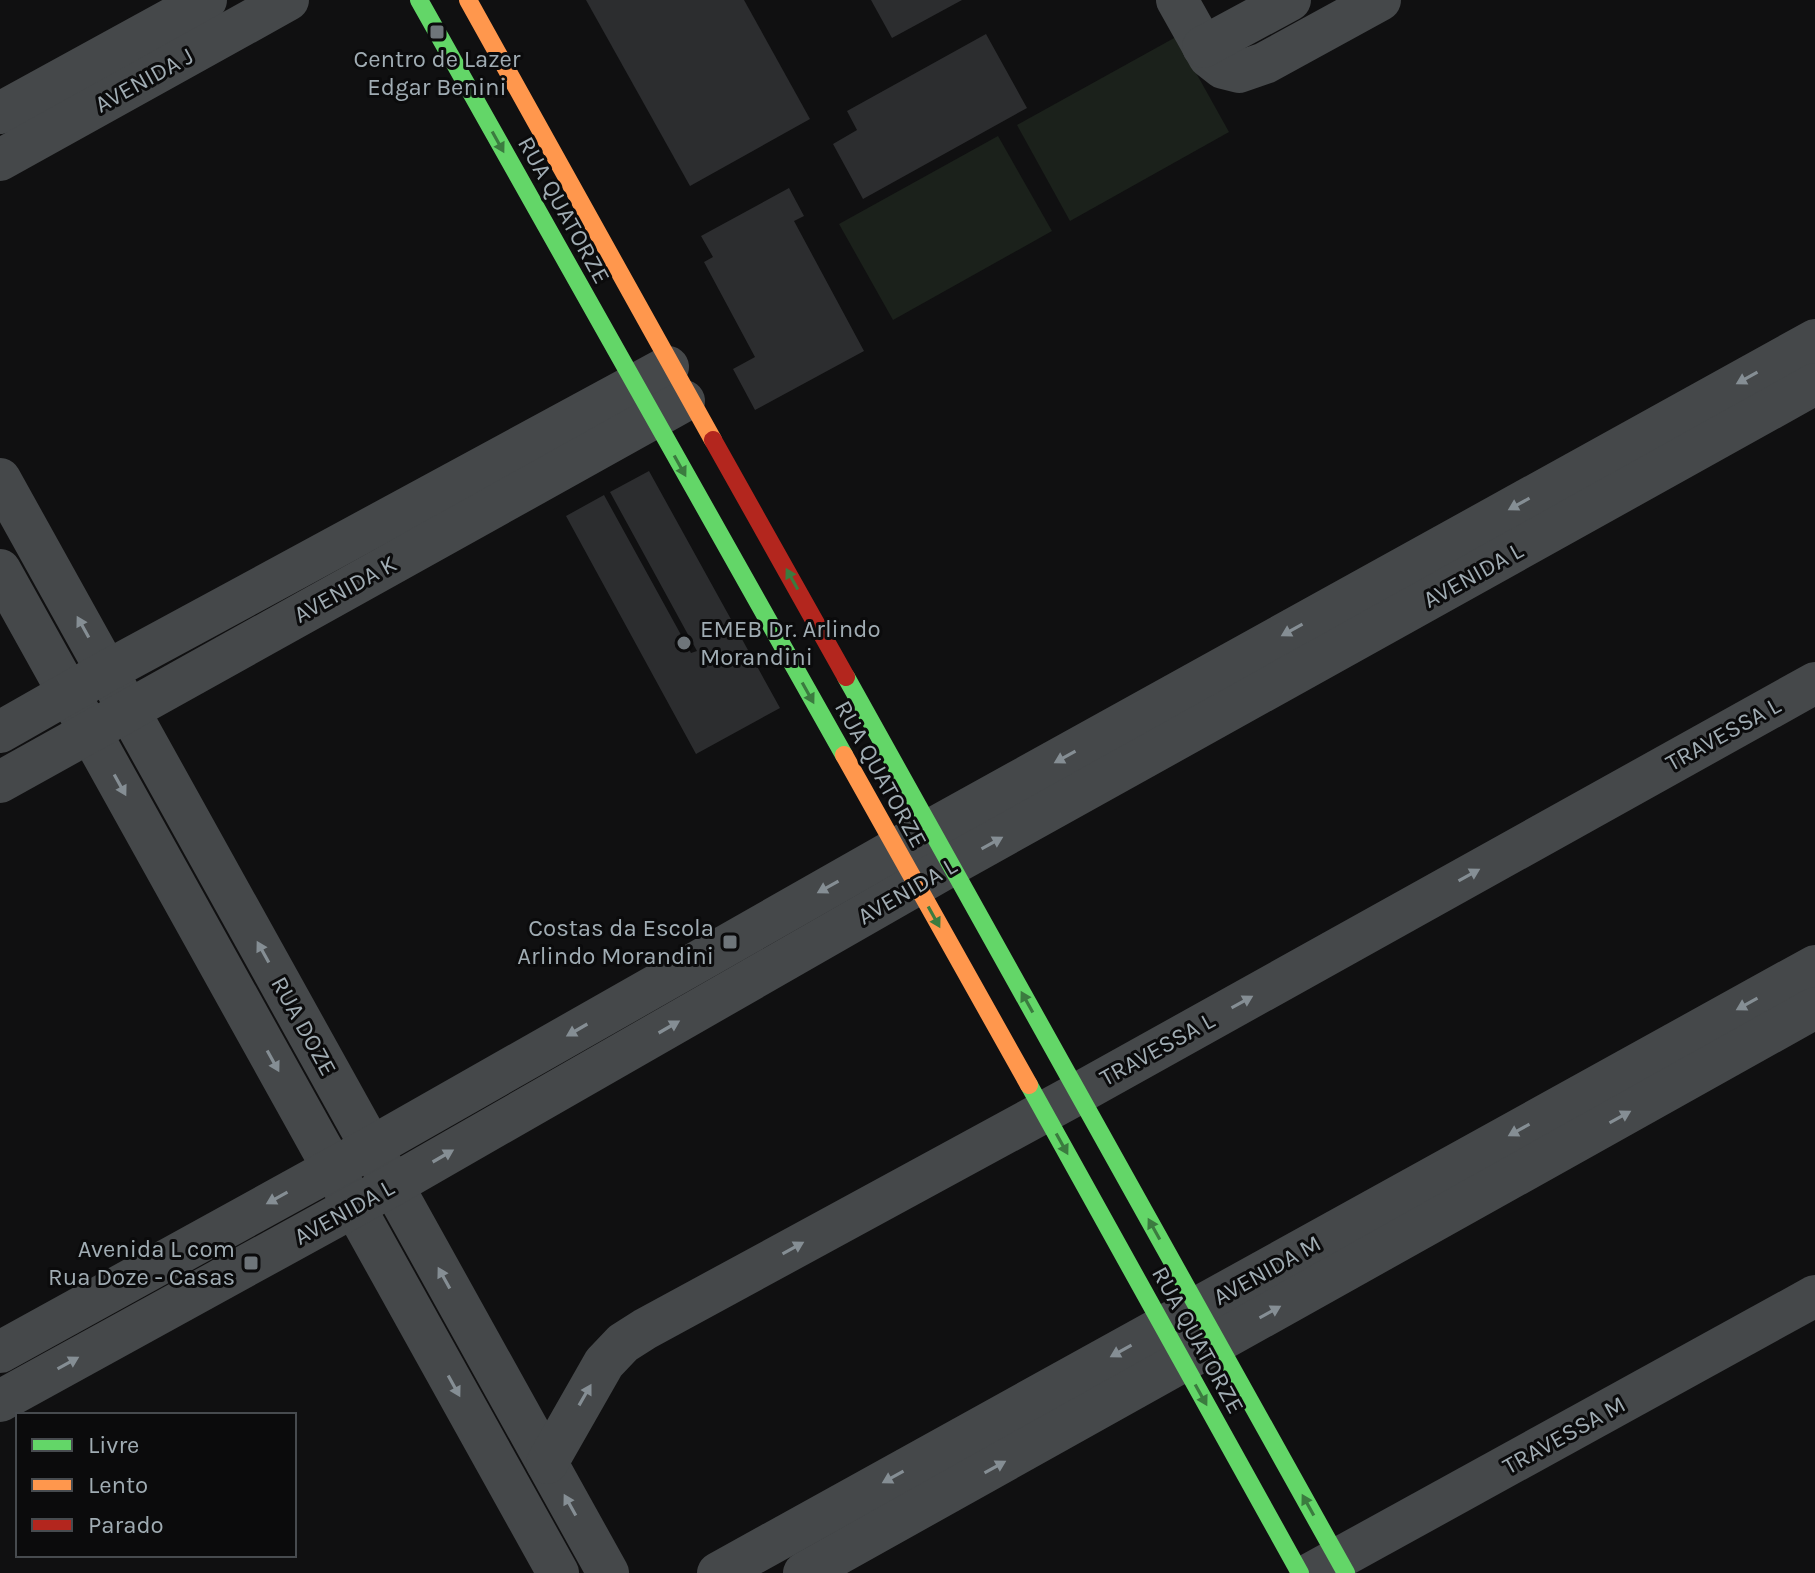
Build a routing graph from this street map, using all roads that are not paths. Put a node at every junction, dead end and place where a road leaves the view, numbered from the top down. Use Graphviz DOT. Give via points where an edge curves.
graph roads {
  1 [pos="206,0"];
  2 [pos="288,0"];
  3 [pos="419,0"];
  4 [pos="468,0"];
  5 [pos="1177,0"];
  6 [pos="1290,0"];
  7 [pos="1380,0"];
  8 [pos="1236,13"];
  9 [pos="1203,47"];
  10 [pos="1252,68"];
  11 [pos="0,113"];
  12 [pos="0,160"];
  13 [pos="1815,340"];
  14 [pos="681,381"];
  15 [pos="1815,384"];
  16 [pos="644,401"];
  17 [pos="0,479"];
  18 [pos="0,570"];
  19 [pos="1394,596"];
  20 [pos="107,671"];
  21 [pos="1815,683"];
  22 [pos="69,693"];
  23 [pos="128,710"];
  24 [pos="90,730"];
  25 [pos="0,732"];
  26 [pos="0,782"];
  27 [pos="924,858"];
  28 [pos="1815,966"];
  29 [pos="1815,1008"];
  30 [pos="1061,1102"];
  31 [pos="372,1147"];
  32 [pos="332,1167"];
  33 [pos="393,1185"];
  34 [pos="354,1207"];
  35 [pos="1815,1296"];
  36 [pos="1190,1335"];
  37 [pos="0,1352"];
  38 [pos="0,1401"];
  39 [pos="547,1463"];
  40 [pos="1324,1570"];
  41 [pos="558,1573"];
  42 [pos="608,1573"];
  43 [pos="718,1573"];
  44 [pos="804,1573"];
  1 -- 11 [label="street, AVENIDA J"];
  2 -- 12 [label="street, AVENIDA J"];
  3 -- 16 [label="street, RUA QUATORZE, one-way"];
  4 -- 14 [label="street, RUA QUATORZE"];
  5 -- 9 [label="street"];
  6 -- 8 [label="street"];
  7 -- 10 [label="street"];
  8 -- 9 [label="street"];
  8 -- 10 [label="street"];
  9 -- 10 [label="street" via="1223,68"];
  13 -- 19 [label="street, AVENIDA L, one-way"];
  14 -- 16 [label="street, AVENIDA K"];
  27 -- 14 [label="street, RUA QUATORZE, one-way"];
  15 -- 19 [label="street, AVENIDA L"];
  16 -- 20 [label="street, AVENIDA K"];
  16 -- 23 [label="street, AVENIDA K"];
  16 -- 27 [label="street, RUA QUATORZE, one-way"];
  20 -- 17 [label="street, RUA DOZE, one-way"];
  18 -- 22 [label="street, RUA DOZE"];
  19 -- 27 [label="street, AVENIDA L"];
  20 -- 22 [label="street, AVENIDA K"];
  20 -- 23 [label="street, RUA DOZE"];
  30 -- 21 [label="street, TRAVESSA L, one-way"];
  22 -- 24 [label="street, RUA DOZE"];
  22 -- 25 [label="street, AVENIDA K"];
  23 -- 24 [label="street, AVENIDA K"];
  31 -- 23 [label="street, RUA DOZE, one-way"];
  24 -- 26 [label="street, AVENIDA K"];
  24 -- 32 [label="street, RUA DOZE, one-way"];
  27 -- 30 [label="street, RUA QUATORZE, one-way"];
  30 -- 27 [label="street, RUA QUATORZE, one-way"];
  27 -- 31 [label="street, AVENIDA L, one-way"];
  33 -- 27 [label="street, AVENIDA L, one-way"];
  28 -- 36 [label="street, AVENIDA M, one-way"];
  36 -- 29 [label="street, AVENIDA M, one-way"];
  30 -- 36 [label="street, RUA QUATORZE, one-way"];
  36 -- 30 [label="street, RUA QUATORZE, one-way"];
  39 -- 30 [label="street, TRAVESSA L, one-way" via="604,1363 623,1343"];
  31 -- 32 [label="street, AVENIDA L"];
  31 -- 33 [label="street, RUA DOZE"];
  32 -- 34 [label="street, RUA DOZE"];
  32 -- 37 [label="street, AVENIDA L, one-way"];
  33 -- 34 [label="street, AVENIDA L"];
  39 -- 33 [label="street, RUA DOZE, one-way"];
  38 -- 34 [label="street, AVENIDA L, one-way"];
  34 -- 41 [label="street, RUA DOZE, one-way"];
  35 -- 40 [label="street, TRAVESSA M"];
  36 -- 40 [label="street, RUA QUATORZE, one-way"];
  40 -- 36 [label="street, RUA QUATORZE, one-way"];
  36 -- 43 [label="street, AVENIDA M, one-way"];
  44 -- 36 [label="street, AVENIDA M, one-way"];
  42 -- 39 [label="street, RUA DOZE, one-way"];
}
